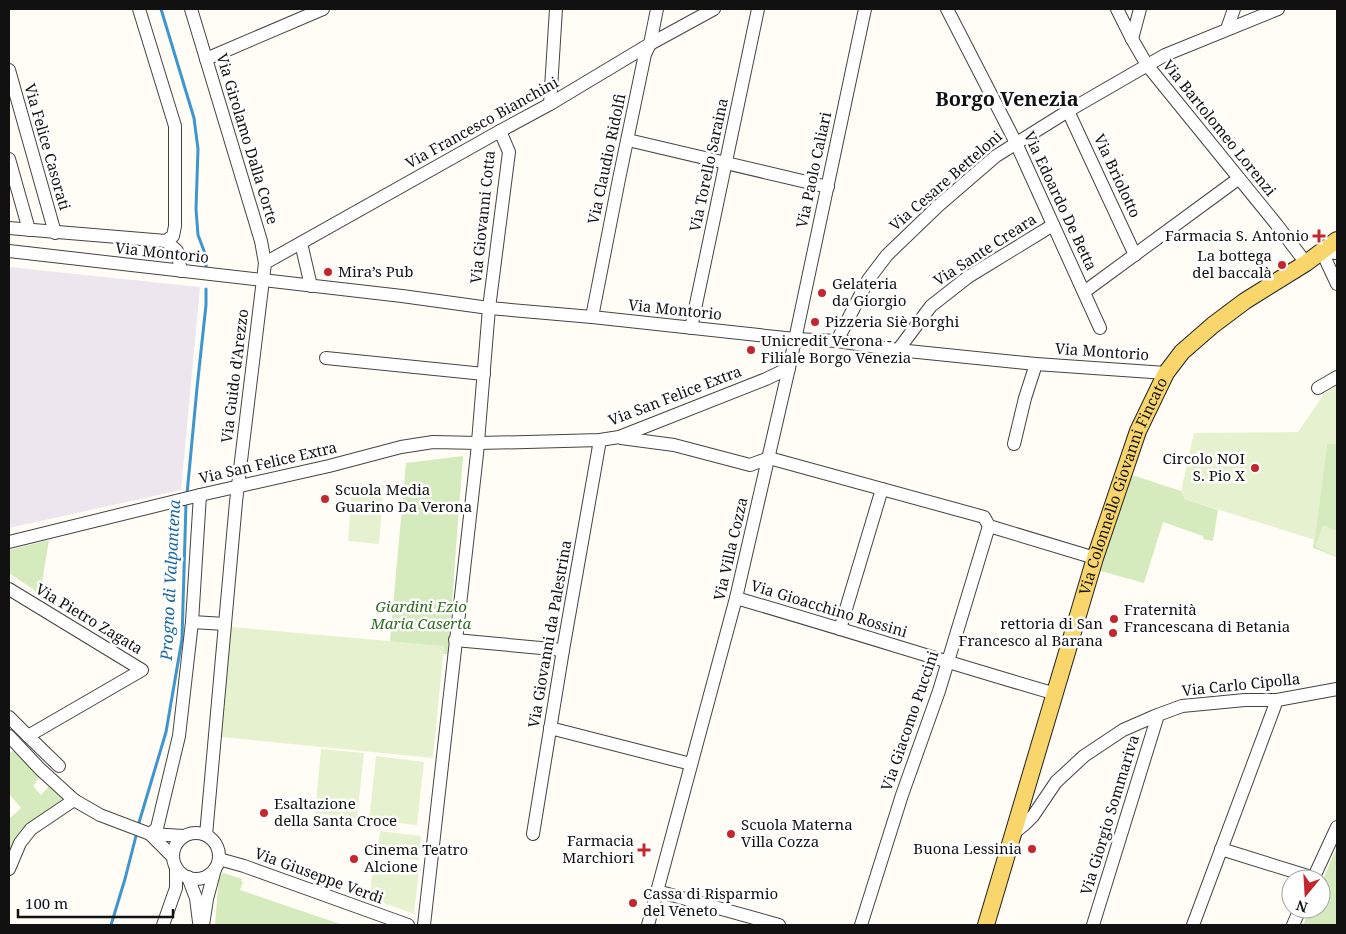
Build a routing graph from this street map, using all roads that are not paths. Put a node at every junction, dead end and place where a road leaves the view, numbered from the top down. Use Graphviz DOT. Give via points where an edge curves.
graph roads {
  1 [pos="139,9"];
  2 [pos="191,9"];
  3 [pos="323,9"];
  4 [pos="556,9"];
  5 [pos="657,9"];
  6 [pos="714,9"];
  7 [pos="758,9"];
  8 [pos="865,9"];
  9 [pos="947,9"];
  10 [pos="1117,9"];
  11 [pos="1140,9"];
  12 [pos="1234,9"];
  13 [pos="1278,9"];
  14 [pos="1227,29"];
  15 [pos="1132,39"];
  16 [pos="650,44"];
  17 [pos="206,59"];
  18 [pos="1147,65"];
  19 [pos="9,70"];
  20 [pos="550,104"];
  21 [pos="1068,111"];
  22 [pos="500,131"];
  23 [pos="628,140"];
  24 [pos="1016,143"];
  25 [pos="9,159"];
  26 [pos="726,163"];
  27 [pos="1238,179"];
  28 [pos="828,187"];
  29 [pos="1053,225"];
  30 [pos="9,228"];
  31 [pos="29,230"];
  32 [pos="55,232"];
  33 [pos="1337,240"];
  34 [pos="166,241"];
  35 [pos="301,243"];
  36 [pos="9,251"];
  37 [pos="1330,252"];
  38 [pos="1135,255"];
  39 [pos="265,263"];
  40 [pos="1306,263"];
  41 [pos="181,271"];
  42 [pos="263,281"];
  43 [pos="1337,284"];
  44 [pos="311,286"];
  45 [pos="1084,292"];
  46 [pos="489,308"];
  47 [pos="592,317"];
  48 [pos="691,328"];
  49 [pos="1100,328"];
  50 [pos="796,339"];
  51 [pos="837,341"];
  52 [pos="898,350"];
  53 [pos="326,358"];
  54 [pos="1036,364"];
  55 [pos="789,368"];
  56 [pos="1166,373"];
  57 [pos="484,374"];
  58 [pos="1337,377"];
  59 [pos="1318,388"];
  60 [pos="653,424"];
  61 [pos="618,437"];
  62 [pos="600,440"];
  63 [pos="478,443"];
  64 [pos="1014,444"];
  65 [pos="674,445"];
  66 [pos="769,458"];
  67 [pos="238,487"];
  68 [pos="882,489"];
  69 [pos="198,495"];
  70 [pos="989,526"];
  71 [pos="9,542"];
  72 [pos="1095,558"];
  73 [pos="9,589"];
  74 [pos="736,598"];
  75 [pos="192,622"];
  76 [pos="225,624"];
  77 [pos="840,629"];
  78 [pos="455,640"];
  79 [pos="563,650"];
  80 [pos="948,662"];
  81 [pos="1337,689"];
  82 [pos="1056,694"];
  83 [pos="1277,700"];
  84 [pos="1158,715"];
  85 [pos="9,718"];
  86 [pos="550,728"];
  87 [pos="9,736"];
  88 [pos="28,736"];
  89 [pos="691,764"];
  90 [pos="59,766"];
  91 [pos="74,800"];
  92 [pos="1337,827"];
  93 [pos="1014,832"];
  94 [pos="148,834"];
  95 [pos="533,834"];
  96 [pos="206,835"];
  97 [pos="184,836"];
  98 [pos="1221,849"];
  99 [pos="175,862"];
  100 [pos="217,864"];
  101 [pos="9,869"];
  102 [pos="1285,869"];
  103 [pos="1318,869"];
  104 [pos="188,877"];
  105 [pos="657,891"];
  106 [pos="163,925"];
  107 [pos="201,925"];
  108 [pos="408,925"];
  109 [pos="424,925"];
  110 [pos="648,925"];
  111 [pos="779,925"];
  112 [pos="862,925"];
  113 [pos="986,925"];
  114 [pos="1093,925"];
  115 [pos="1193,925"];
  1 -- 34 [label="street" via="175,126 175,226 173,236"];
  2 -- 17 [label="street, Via Girolamo Dalla Corte"];
  3 -- 17 [label="street"];
  4 -- 20 [label="street"];
  5 -- 16 [label="street, Via Claudio Ridolfi"];
  6 -- 16 [label="street, Via Francesco Bianchini"];
  7 -- 26 [label="street, Via Torello Saraina"];
  8 -- 28 [label="street, Via Paolo Caliari"];
  9 -- 24 [label="street, Via Edoardo De Betta"];
  10 -- 15 [label="street, Via Bartolomeo Lorenzi"];
  11 -- 15 [label="street"];
  12 -- 14 [label="street"];
  13 -- 14 [label="street, Via Cesare Betteloni"];
  14 -- 18 [label="street, Via Cesare Betteloni"];
  15 -- 18 [label="street, Via Bartolomeo Lorenzi"];
  16 -- 20 [label="street, Via Francesco Bianchini"];
  16 -- 23 [label="street, Via Claudio Ridolfi" via="645,54"];
  17 -- 39 [label="street, Via Girolamo Dalla Corte"];
  18 -- 21 [label="street, Via Cesare Betteloni"];
  18 -- 27 [label="street, Via Bartolomeo Lorenzi"];
  19 -- 32 [label="street, Via Felice Casorati"];
  20 -- 22 [label="street, Via Francesco Bianchini"];
  21 -- 24 [label="street, Via Cesare Betteloni"];
  21 -- 38 [label="street, Via Briolotto"];
  22 -- 35 [label="street, Via Francesco Bianchini"];
  22 -- 46 [label="street, Via Giovanni Cotta" via="509,152"];
  23 -- 26 [label="street"];
  23 -- 47 [label="street, Via Claudio Ridolfi"];
  24 -- 29 [label="street, Via Edoardo De Betta"];
  24 -- 51 [label="street, Via Cesare Betteloni" via="996,156 887,254 868,280"];
  25 -- 31 [label="street"];
  26 -- 28 [label="street"];
  26 -- 48 [label="street, Via Torello Saraina"];
  27 -- 38 [label="street"];
  27 -- 40 [label="street, Via Bartolomeo Lorenzi"];
  28 -- 50 [label="street, Via Paolo Caliari"];
  29 -- 45 [label="street, Via Edoardo De Betta"];
  29 -- 52 [label="street, Via Sante Creara" via="968,277 931,306"];
  30 -- 31 [label="street, Via Montorio"];
  31 -- 32 [label="street, Via Montorio"];
  32 -- 34 [label="street, Via Montorio"];
  33 -- 37 [label="main road, Via Colonnello Giovanni Fincato"];
  34 -- 41 [label="street" via="176,251"];
  35 -- 39 [label="street, Via Francesco Bianchini"];
  35 -- 44 [label="street"];
  36 -- 41 [label="street, Via Montorio"];
  37 -- 40 [label="main road, Via Colonnello Giovanni Fincato"];
  37 -- 43 [label="street"];
  38 -- 45 [label="street"];
  39 -- 42 [label="street, Via Girolamo Dalla Corte"];
  40 -- 56 [label="main road, Via Colonnello Giovanni Fincato" via="1213,325 1182,352"];
  41 -- 42 [label="street, Via Montorio"];
  42 -- 44 [label="street, Via Montorio"];
  42 -- 67 [label="street, Via Guido d'Arezzo"];
  44 -- 46 [label="street, Via Montorio"];
  45 -- 49 [label="street, Via Edoardo De Betta"];
  46 -- 47 [label="street, Via Montorio"];
  46 -- 57 [label="street"];
  47 -- 48 [label="street, Via Montorio"];
  48 -- 50 [label="street, Via Montorio"];
  50 -- 51 [label="street, Via Montorio"];
  50 -- 55 [label="street, Via Villa Cozza"];
  51 -- 52 [label="street, Via Montorio"];
  52 -- 54 [label="street, Via Montorio"];
  53 -- 57 [label="street"];
  54 -- 56 [label="street, Via Montorio"];
  54 -- 64 [label="street, Via Montorio"];
  55 -- 60 [label="street, Via San Felice Extra"];
  55 -- 66 [label="street, Via Villa Cozza"];
  56 -- 72 [label="main road, Via Colonnello Giovanni Fincato" via="1138,431"];
  57 -- 63 [label="street"];
  58 -- 59 [label="street"];
  60 -- 61 [label="street, Via San Felice Extra"];
  60 -- 65 [label="street"];
  61 -- 62 [label="street, Via San Felice Extra"];
  61 -- 65 [label="street"];
  62 -- 63 [label="street, Via San Felice Extra"];
  62 -- 79 [label="street, Via Giovanni da Palestrina"];
  63 -- 67 [label="street, Via San Felice Extra" via="433,442 401,447"];
  63 -- 78 [label="street"];
  65 -- 66 [label="street" via="750,464"];
  66 -- 68 [label="street"];
  66 -- 74 [label="street, Via Villa Cozza"];
  67 -- 69 [label="street, Via San Felice Extra"];
  67 -- 76 [label="street, Via Guido d'Arezzo"];
  68 -- 70 [label="street" via="984,517"];
  68 -- 77 [label="street"];
  69 -- 71 [label="street, Via San Felice Extra"];
  69 -- 75 [label="street"];
  70 -- 72 [label="street"];
  70 -- 80 [label="street, Via Giacomo Puccini"];
  72 -- 82 [label="main road, Via Colonnello Giovanni Fincato"];
  73 -- 88 [label="street, Via Pietro Zagata" via="142,670"];
  74 -- 77 [label="street, Via Gioacchino Rossini"];
  74 -- 89 [label="street, Via Villa Cozza"];
  75 -- 76 [label="street"];
  75 -- 94 [label="street" via="179,736 156,828"];
  76 -- 96 [label="street, Via Guido d'Arezzo"];
  77 -- 80 [label="street, Via Gioacchino Rossini"];
  78 -- 79 [label="street"];
  78 -- 109 [label="street"];
  79 -- 86 [label="street, Via Giovanni da Palestrina"];
  80 -- 82 [label="street, Via Gioacchino Rossini"];
  80 -- 112 [label="street, Via Giacomo Puccini"];
  81 -- 83 [label="street, Via Carlo Cipolla"];
  82 -- 93 [label="main road, Via Colonnello Giovanni Fincato"];
  83 -- 84 [label="street, Via Carlo Cipolla" via="1182,706"];
  83 -- 98 [label="street"];
  84 -- 93 [label="street, Via Carlo Cipolla" via="1123,730 1084,756 1056,782 1026,824"];
  84 -- 114 [label="street, Via Giorgio Sommariva"];
  85 -- 88 [label="street"];
  86 -- 89 [label="street"];
  86 -- 95 [label="street, Via Giovanni da Palestrina"];
  87 -- 91 [label="street"];
  88 -- 90 [label="street"];
  89 -- 105 [label="street, Via Villa Cozza"];
  91 -- 94 [label="street" via="100,816"];
  91 -- 101 [label="street" via="32,829 20,843"];
  92 -- 103 [label="street"];
  93 -- 113 [label="main road, Via Colonnello Giovanni Fincato"];
  94 -- 97 [label="street"];
  94 -- 99 [label="street"];
  96 -- 97 [label="street"];
  96 -- 100 [label="street" via="219,852"];
  97 -- 99 [label="street" via="176,845"];
  98 -- 102 [label="street"];
  98 -- 115 [label="street"];
  99 -- 104 [label="street"];
  99 -- 106 [label="street" via="176,888"];
  100 -- 104 [label="street" via="209,874"];
  100 -- 107 [label="street"];
  100 -- 108 [label="street, Via Giuseppe Verdi" via="244,866"];
  104 -- 107 [label="street"];
  105 -- 110 [label="street, Via Villa Cozza"];
  105 -- 111 [label="street"];
}
